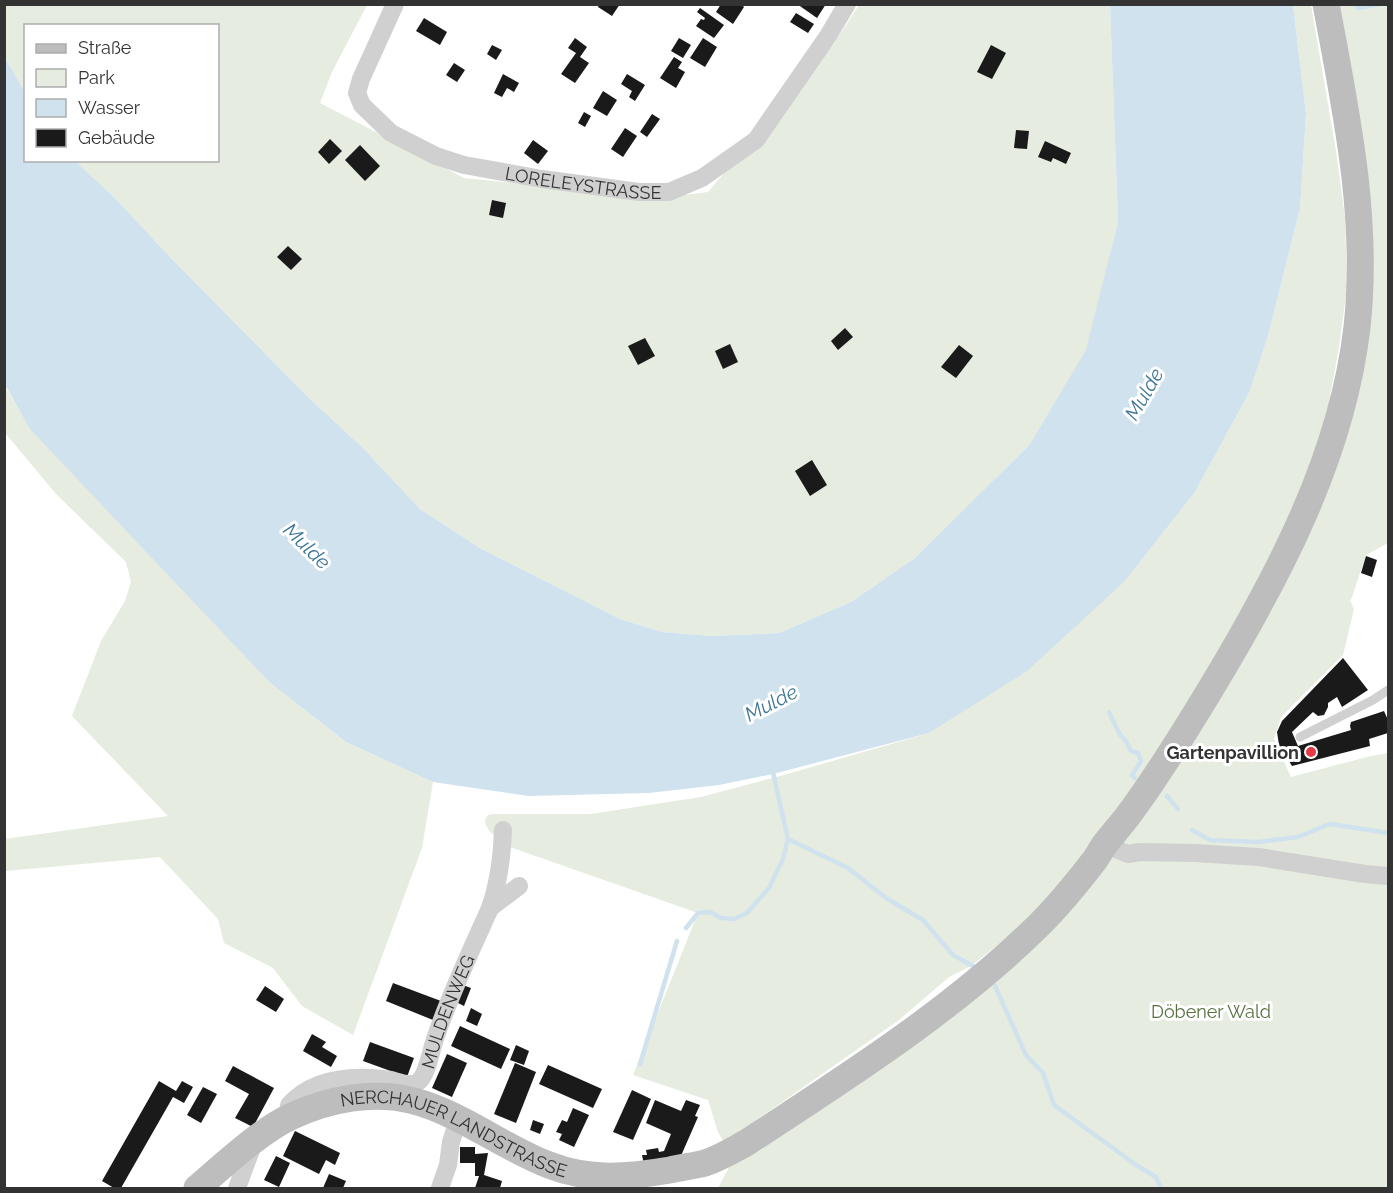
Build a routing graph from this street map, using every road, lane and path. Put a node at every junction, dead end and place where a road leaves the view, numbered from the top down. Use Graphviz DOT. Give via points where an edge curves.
graph roads {
  1 [pos="395,4"];
  2 [pos="847,4"];
  3 [pos="1326,4"];
  4 [pos="1389,690"];
  5 [pos="1300,737"];
  6 [pos="503,830"];
  7 [pos="1103,846"];
  8 [pos="1389,876"];
  9 [pos="519,886"];
  10 [pos="490,908"];
  11 [pos="288,1118"];
  12 [pos="458,1120"];
  13 [pos="256,1139"];
  14 [pos="591,1182"];
  15 [pos="628,1182"];
  16 [pos="197,1188"];
  17 [pos="237,1188"];
  18 [pos="440,1188"];
  1 -- 2 [label="street, LORELEYSTRASSE" via="357,93 362,105 391,132 436,156 464,165 639,192 669,192 702,178 756,140"];
  3 -- 7 [label="main road, NERCHAUER LANDSTRASSE" via="1353,154 1360,246 1357,328 1337,423 1312,493 1255,613 1163,764"];
  4 -- 5 [label="lane"];
  6 -- 10 [label="street, MULDENWEG" via="501,868"];
  7 -- 8 [label="street" via="1128,854 1259,856"];
  7 -- 15 [label="main road, NERCHAUER LANDSTRASSE" via="1040,924 980,978 900,1039 724,1155"];
  9 -- 10 [label="street"];
  10 -- 11 [label="street, MULDENWEG" via="418,1082 340,1078 297,1095 289,1104"];
  11 -- 12 [label="main road, NERCHAUER LANDSTRASSE" via="333,1102 378,1096 414,1101"];
  11 -- 13 [label="main road, NERCHAUER LANDSTRASSE"];
  12 -- 14 [label="main road, NERCHAUER LANDSTRASSE"];
  12 -- 18 [label="street"];
  13 -- 16 [label="main road, NERCHAUER LANDSTRASSE"];
  13 -- 17 [label="street"];
  14 -- 15 [label="main road, NERCHAUER LANDSTRASSE"];
}
